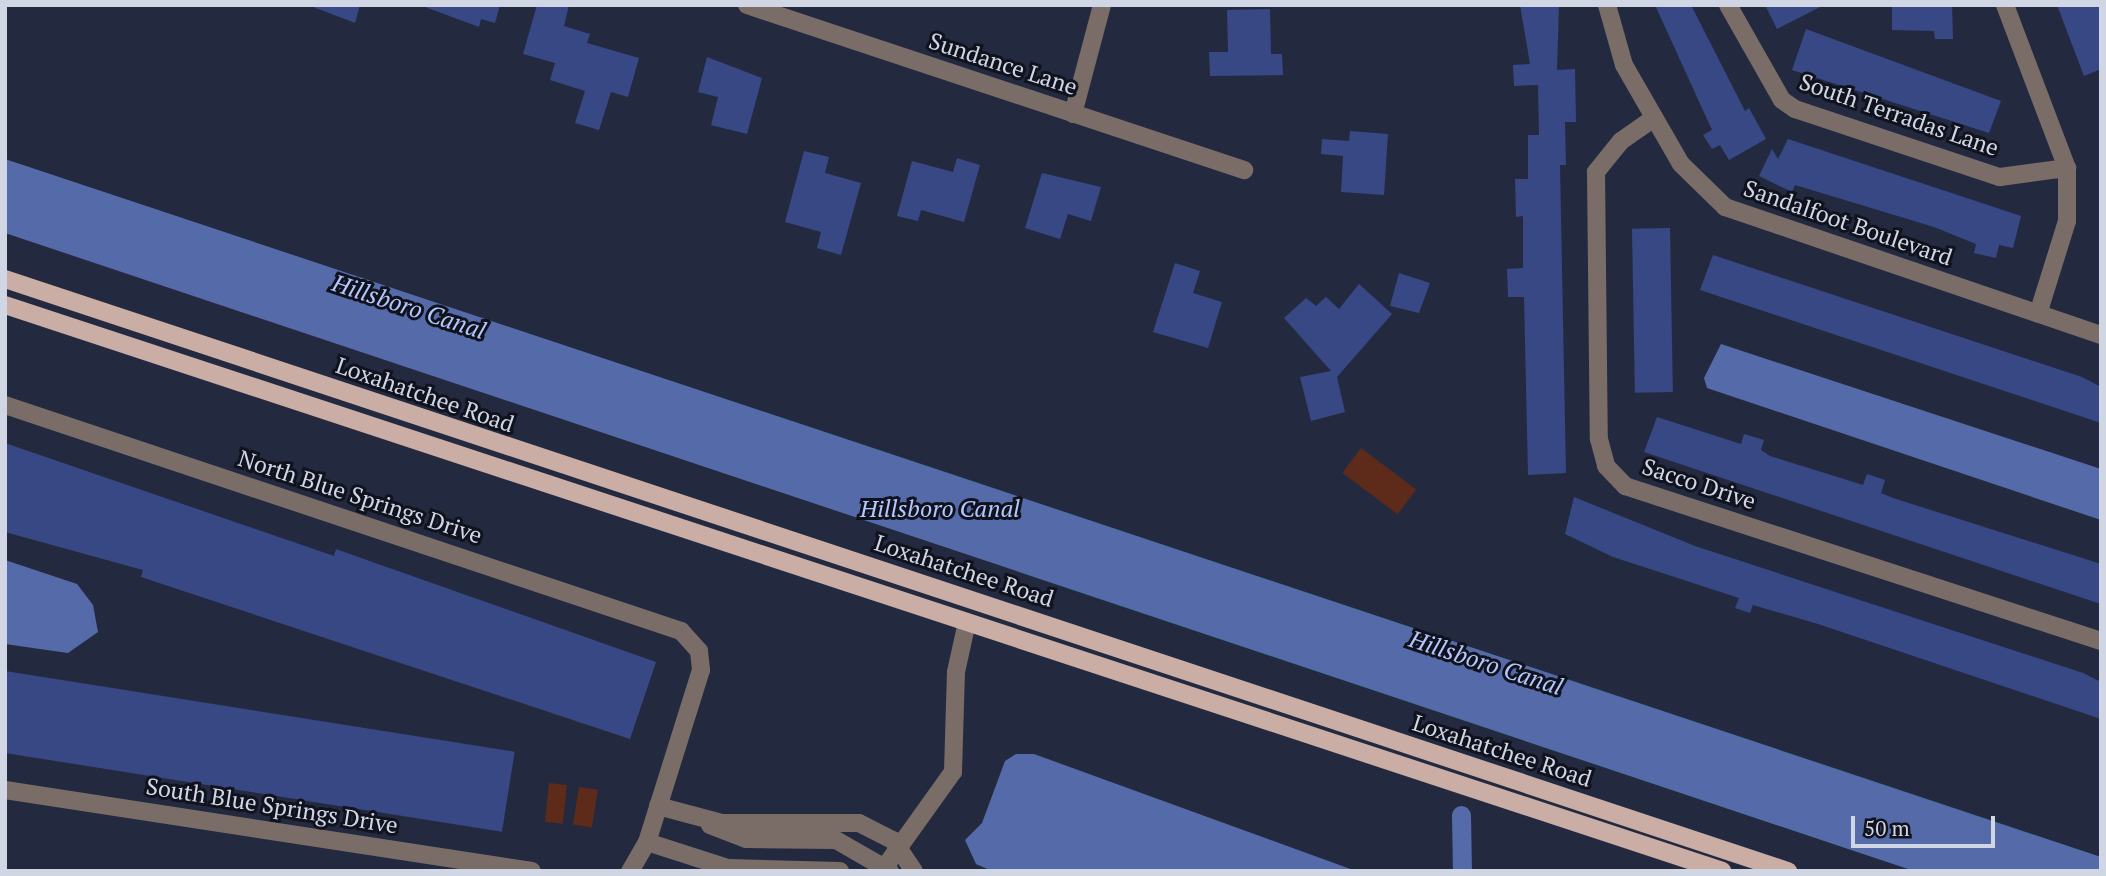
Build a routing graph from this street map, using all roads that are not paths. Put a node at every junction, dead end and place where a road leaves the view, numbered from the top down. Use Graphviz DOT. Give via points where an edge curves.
graph roads {
  1 [pos="747,5"];
  2 [pos="1102,5"];
  3 [pos="1607,5"];
  4 [pos="1728,5"];
  5 [pos="2005,5"];
  6 [pos="1073,114"];
  7 [pos="1654,118"];
  8 [pos="2067,168"];
  9 [pos="1244,170"];
  10 [pos="5,279"];
  11 [pos="5,305"];
  12 [pos="2038,314"];
  13 [pos="2101,335"];
  14 [pos="5,405"];
  15 [pos="967,622"];
  16 [pos="2101,641"];
  17 [pos="5,790"];
  18 [pos="658,806"];
  19 [pos="762,831"];
  20 [pos="647,842"];
  21 [pos="901,847"];
  22 [pos="763,869"];
  23 [pos="886,869"];
  24 [pos="532,871"];
  25 [pos="630,871"];
  26 [pos="840,871"];
  27 [pos="914,871"];
  28 [pos="1722,871"];
  29 [pos="1788,871"];
  1 -- 6 [label="street, Sundance Lane"];
  2 -- 6 [label="street"];
  3 -- 7 [label="street, Sandalfoot Boulevard" via="1612,38"];
  4 -- 8 [label="street, South Terradas Lane" via="1782,100 1795,109 2000,177"];
  5 -- 8 [label="street"];
  6 -- 9 [label="street, Sundance Lane"];
  7 -- 12 [label="street, Sandalfoot Boulevard" via="1690,176 1725,207"];
  7 -- 16 [label="street, Sacco Drive" via="1621,141 1596,172 1599,439 1606,466 1625,486"];
  8 -- 12 [label="street" via="2067,221"];
  10 -- 29 [label="main road, Loxahatchee Road"];
  11 -- 15 [label="main road, Loxahatchee Road"];
  12 -- 13 [label="street, Sandalfoot Boulevard"];
  14 -- 18 [label="street, North Blue Springs Drive" via="662,622 695,644 700,678"];
  15 -- 21 [label="street" via="956,672 953,772"];
  15 -- 28 [label="main road, Loxahatchee Road"];
  17 -- 24 [label="street, South Blue Springs Drive"];
  18 -- 19 [label="street" via="703,821"];
  18 -- 20 [label="street"];
  19 -- 21 [label="street" via="850,821"];
  19 -- 22 [label="street"];
  19 -- 23 [label="street" via="836,840"];
  20 -- 22 [label="street" via="717,866"];
  20 -- 25 [label="street"];
  21 -- 23 [label="street"];
  21 -- 27 [label="street"];
  22 -- 26 [label="street"];
}
